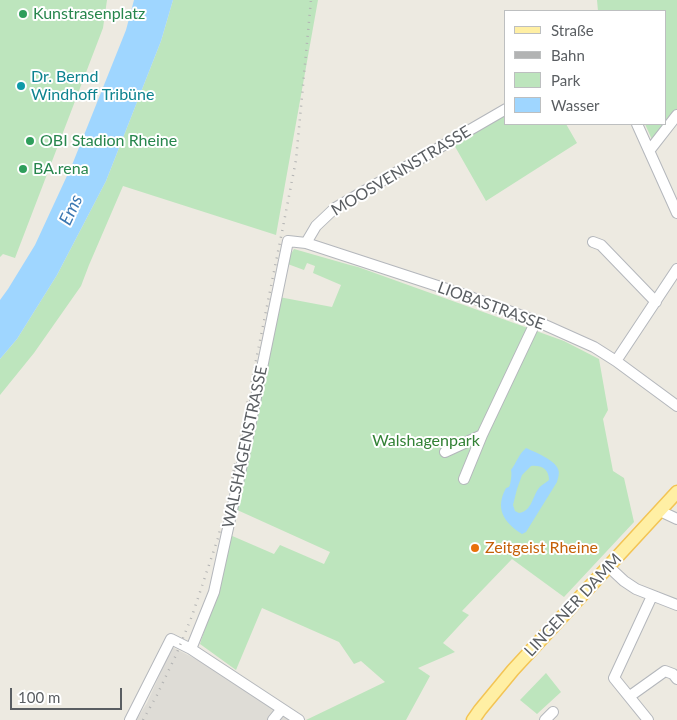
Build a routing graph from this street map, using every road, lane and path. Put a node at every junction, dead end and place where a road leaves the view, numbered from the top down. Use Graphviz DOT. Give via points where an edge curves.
graph roads {
  1 [pos="504,110"];
  2 [pos="677,115"];
  3 [pos="637,125"];
  4 [pos="649,151"];
  5 [pos="674,196"];
  6 [pos="677,213"];
  7 [pos="288,241"];
  8 [pos="593,242"];
  9 [pos="306,244"];
  10 [pos="677,269"];
  11 [pos="656,302"];
  12 [pos="536,321"];
  13 [pos="616,361"];
  14 [pos="677,406"];
  15 [pos="482,435"];
  16 [pos="445,452"];
  17 [pos="464,479"];
  18 [pos="677,492"];
  19 [pos="660,511"];
  20 [pos="677,518"];
  21 [pos="609,567"];
  22 [pos="652,596"];
  23 [pos="677,605"];
  24 [pos="191,649"];
  25 [pos="677,679"];
  26 [pos="630,696"];
  27 [pos="282,709"];
  28 [pos="553,712"];
  29 [pos="130,720"];
  30 [pos="273,720"];
  31 [pos="299,720"];
  32 [pos="473,720"];
  33 [pos="545,720"];
  34 [pos="648,720"];
  1 -- 9 [label="street, MOOSVENNSTRASSE" via="335,208 316,226"];
  2 -- 4 [label="street"];
  3 -- 4 [label="street"];
  4 -- 5 [label="street"];
  5 -- 6 [label="street"];
  7 -- 9 [label="street, LIOBASTRASSE"];
  7 -- 24 [label="street, WALSHAGENSTRASSE" via="214,592"];
  8 -- 11 [label="street" via="601,245"];
  9 -- 12 [label="street, LIOBASTRASSE"];
  10 -- 11 [label="street"];
  11 -- 13 [label="street"];
  12 -- 13 [label="street, LIOBASTRASSE" via="594,347"];
  12 -- 15 [label="street"];
  13 -- 14 [label="street, LIOBASTRASSE"];
  15 -- 16 [label="street"];
  15 -- 17 [label="street"];
  18 -- 19 [label="main road, LINGENER DAMM"];
  19 -- 20 [label="street"];
  19 -- 21 [label="main road, LINGENER DAMM"];
  21 -- 22 [label="street" via="624,581"];
  21 -- 32 [label="main road, LINGENER DAMM" via="513,670"];
  22 -- 23 [label="street"];
  22 -- 26 [label="street" via="614,678"];
  24 -- 27 [label="street"];
  24 -- 29 [label="street" via="171,639"];
  25 -- 26 [label="street" via="665,671"];
  26 -- 34 [label="street"];
  27 -- 30 [label="street"];
  27 -- 31 [label="street"];
  28 -- 33 [label="street"];
}
